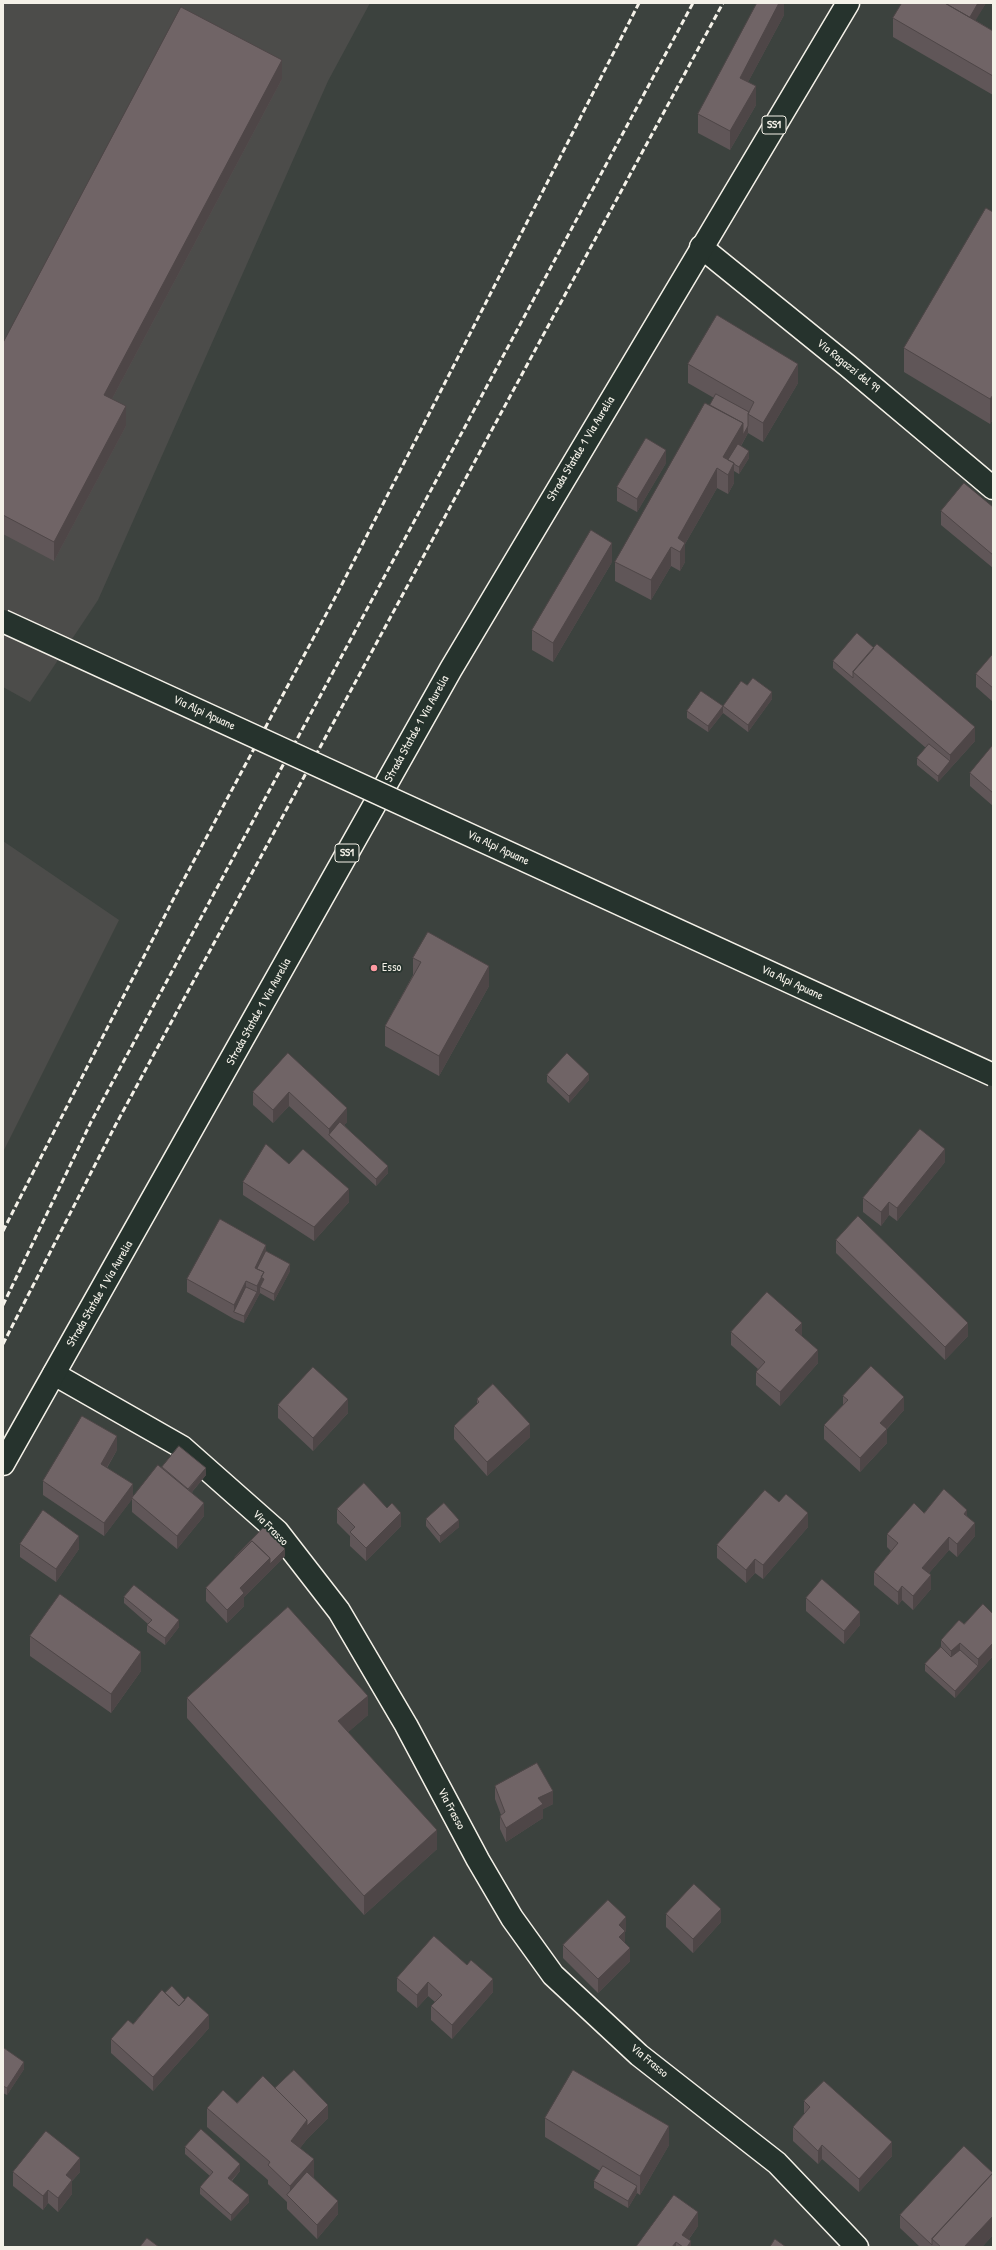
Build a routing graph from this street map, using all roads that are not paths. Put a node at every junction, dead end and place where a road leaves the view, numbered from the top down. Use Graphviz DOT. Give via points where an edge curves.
graph roads {
  1 [pos="848,3"];
  2 [pos="700,247"];
  3 [pos="993,488"];
  4 [pos="3,621"];
  5 [pos="993,1075"];
  6 [pos="54,1374"];
  7 [pos="3,1464"];
  8 [pos="857,2247"];
  1 -- 2 [label="main road, Strada Statale 1 Via Aurelia / SS1"];
  2 -- 3 [label="main road, Via Ragazzi del 99" via="848,366"];
  2 -- 6 [label="main road, Strada Statale 1 Via Aurelia / SS1" via="451,669"];
  4 -- 5 [label="main road, Via Alpi Apuane, bridge"];
  6 -- 7 [label="main road, Strada Statale 1 Via Aurelia / SS1"];
  6 -- 8 [label="main road, Via Frasso" via="182,1447 278,1531 339,1611 406,1725 512,1918 553,1976 639,2055 777,2163"];
}
